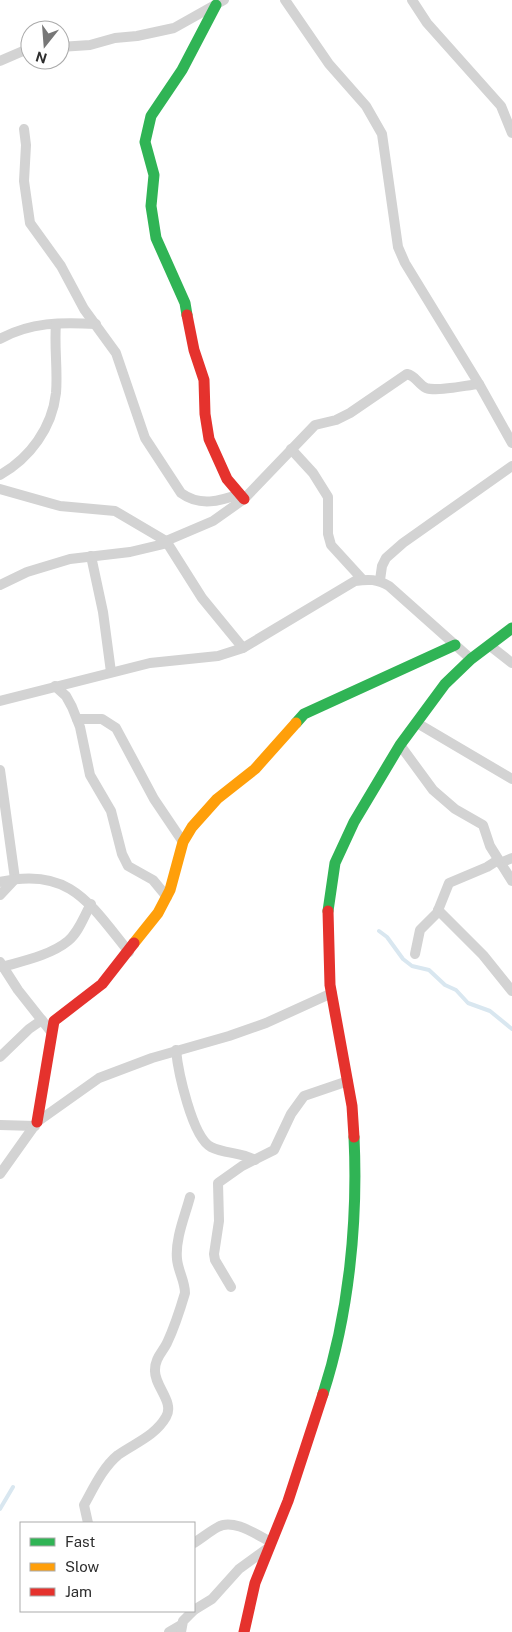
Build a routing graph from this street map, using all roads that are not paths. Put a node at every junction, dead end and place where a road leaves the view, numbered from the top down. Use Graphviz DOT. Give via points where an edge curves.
graph roads {
  1 [pos="285,0"];
  2 [pos="412,0"];
  3 [pos="220,2"];
  4 [pos="70,46"];
  5 [pos="20,52"];
  6 [pos="0,61"];
  7 [pos="24,129"];
  8 [pos="512,133"];
  9 [pos="56,324"];
  10 [pos="96,324"];
  11 [pos="0,340"];
  12 [pos="479,384"];
  13 [pos="512,443"];
  14 [pos="291,449"];
  15 [pos="512,466"];
  16 [pos="0,476"];
  17 [pos="0,489"];
  18 [pos="242,497"];
  19 [pos="167,542"];
  20 [pos="91,556"];
  21 [pos="363,580"];
  22 [pos="380,580"];
  23 [pos="0,584"];
  24 [pos="512,628"];
  25 [pos="455,645"];
  26 [pos="489,645"];
  27 [pos="243,648"];
  28 [pos="471,659"];
  29 [pos="512,663"];
  30 [pos="111,672"];
  31 [pos="55,686"];
  32 [pos="0,701"];
  33 [pos="77,719"];
  34 [pos="417,723"];
  35 [pos="400,745"];
  36 [pos="0,770"];
  37 [pos="512,779"];
  38 [pos="183,842"];
  39 [pos="512,858"];
  40 [pos="499,861"];
  41 [pos="15,879"];
  42 [pos="512,881"];
  43 [pos="0,882"];
  44 [pos="0,895"];
  45 [pos="167,897"];
  46 [pos="91,904"];
  47 [pos="438,910"];
  48 [pos="129,952"];
  49 [pos="415,954"];
  50 [pos="1,964"];
  51 [pos="512,991"];
  52 [pos="332,993"];
  53 [pos="42,1020"];
  54 [pos="52,1033"];
  55 [pos="176,1050"];
  56 [pos="0,1057"];
  57 [pos="348,1081"];
  58 [pos="36,1124"];
  59 [pos="0,1125"];
  60 [pos="255,1160"];
  61 [pos="0,1174"];
  62 [pos="190,1197"];
  63 [pos="230,1287"];
  64 [pos="88,1522"];
  65 [pos="195,1541"];
  66 [pos="269,1545"];
  67 [pos="195,1610"];
  68 [pos="193,1612"];
  69 [pos="181,1629"];
  70 [pos="169,1632"];
  71 [pos="244,1632"];
  1 -- 12 [label="street" via="329,64 376,121 382,134 398,247 409,271"];
  2 -- 8 [label="street" via="427,23 501,106"];
  3 -- 4 [label="street" via="174,28"];
  3 -- 18 [label="street" via="182,70 151,116 145,142 154,175 151,206 156,238 185,303 194,350 204,380 209,439 218,461"];
  5 -- 6 [label="street"];
  7 -- 10 [label="street" via="24,181 30,223"];
  9 -- 10 [label="street"];
  9 -- 11 [label="street" via="36,325"];
  9 -- 16 [label="street" via="56,392 48,424 25,456"];
  10 -- 18 [label="street" via="121,362 145,438 181,493 201,501 216,502"];
  12 -- 13 [label="street"];
  12 -- 14 [label="street" via="433,389 407,374 350,413 315,425"];
  14 -- 18 [label="street"];
  14 -- 21 [label="street" via="313,473 328,497 331,545"];
  15 -- 22 [label="street" via="403,543 386,558"];
  17 -- 19 [label="street" via="60,506 115,511"];
  18 -- 19 [label="street" via="213,520"];
  19 -- 20 [label="street" via="130,552"];
  19 -- 27 [label="street" via="193,585"];
  20 -- 23 [label="street" via="27,572"];
  20 -- 30 [label="street"];
  21 -- 22 [label="street"];
  21 -- 27 [label="street" via="355,581"];
  22 -- 25 [label="street"];
  24 -- 26 [label="street"];
  25 -- 28 [label="street"];
  25 -- 38 [label="street" via="304,714 255,769 217,799"];
  26 -- 28 [label="street"];
  26 -- 29 [label="street"];
  27 -- 30 [label="street" via="218,656 150,663"];
  28 -- 34 [label="street" via="445,684"];
  30 -- 31 [label="street"];
  31 -- 32 [label="street"];
  31 -- 33 [label="street" via="66,696"];
  33 -- 38 [label="street" via="102,719 116,728 154,799"];
  33 -- 45 [label="street" via="90,775 111,811 128,866 153,880"];
  34 -- 35 [label="street"];
  34 -- 37 [label="street"];
  35 -- 40 [label="street" via="433,790 455,809 483,825"];
  35 -- 52 [label="street" via="354,822 335,863 328,901"];
  36 -- 41 [label="street"];
  38 -- 45 [label="street"];
  39 -- 40 [label="street"];
  40 -- 42 [label="street"];
  40 -- 47 [label="street" via="449,883"];
  41 -- 43 [label="street"];
  41 -- 44 [label="street"];
  41 -- 46 [label="street" via="32,876 45,879 74,891"];
  45 -- 48 [label="street"];
  46 -- 48 [label="street"];
  46 -- 50 [label="street" via="68,941 47,952"];
  47 -- 49 [label="street" via="420,930"];
  47 -- 51 [label="street" via="483,955"];
  48 -- 54 [label="street" via="102,984 56,1018"];
  50 -- 53 [label="street"];
  52 -- 55 [label="street" via="247,1030"];
  52 -- 57 [label="street"];
  53 -- 54 [label="street"];
  53 -- 56 [label="street"];
  54 -- 58 [label="street"];
  55 -- 58 [label="street" via="99,1078"];
  55 -- 60 [label="street" via="179,1077 203,1140 215,1148"];
  57 -- 60 [label="street" via="304,1096 291,1114 274,1150"];
  57 -- 66 [label="street" via="356,1199 348,1280 329,1375 288,1501"];
  58 -- 59 [label="street"];
  58 -- 61 [label="street"];
  60 -- 63 [label="street" via="218,1183 215,1260"];
  62 -- 64 [label="street" via="177,1247 185,1293 165,1346 158,1354 155,1371 168,1411 155,1430 109,1465 84,1505"];
  65 -- 66 [label="street" via="219,1526 227,1525 245,1529"];
  66 -- 67 [label="street" via="239,1569 212,1599"];
  66 -- 71 [label="street" via="253,1591"];
  68 -- 69 [label="street"];
  69 -- 70 [label="street"];
}
